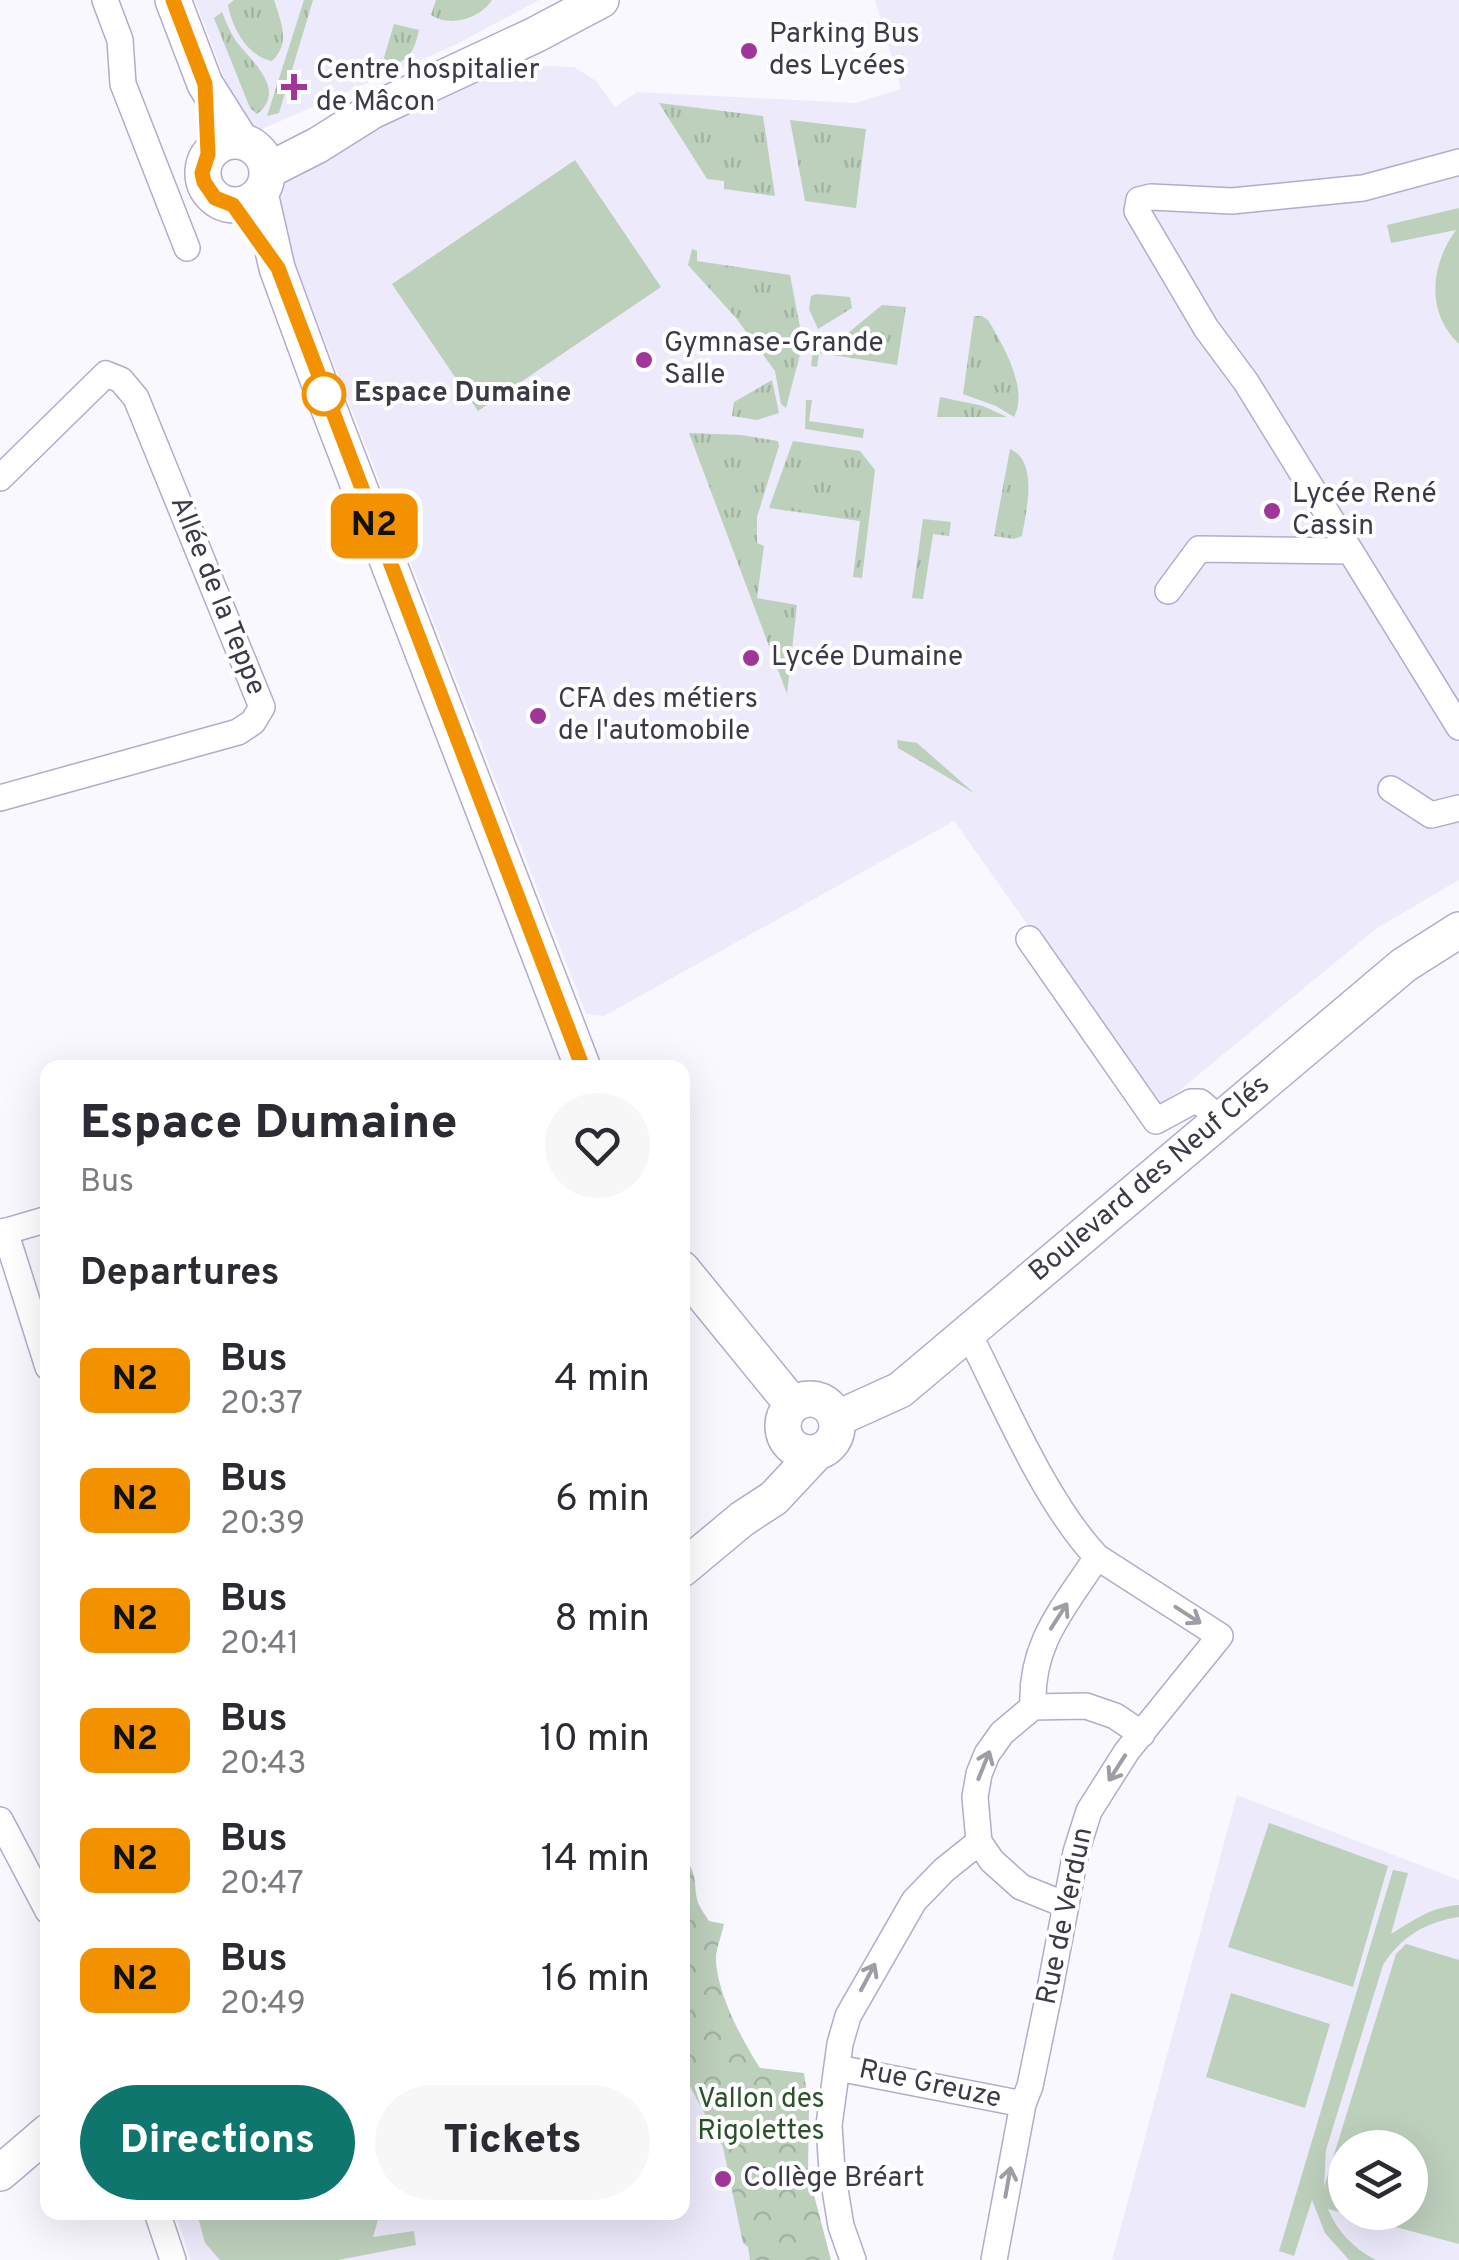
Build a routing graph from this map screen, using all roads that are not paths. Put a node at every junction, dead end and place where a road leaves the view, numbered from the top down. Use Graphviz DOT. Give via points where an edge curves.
graph roads {
  1 [pos="105,0"];
  2 [pos="173,0"];
  3 [pos="600,0"];
  4 [pos="1459,162"];
  5 [pos="244,168"];
  6 [pos="187,248"];
  7 [pos="0,478"];
  8 [pos="1350,551"];
  9 [pos="1168,591"];
  10 [pos="1459,727"];
  11 [pos="1391,789"];
  12 [pos="0,798"];
  13 [pos="1459,808"];
  14 [pos="1459,930"];
  15 [pos="1028,939"];
  16 [pos="580,1060"];
  17 [pos="1221,1120"];
  18 [pos="40,1221"];
  19 [pos="2,1232"];
  20 [pos="690,1280"];
  21 [pos="968,1332"];
  22 [pos="40,1342"];
  23 [pos="798,1432"];
  24 [pos="1097,1557"];
  25 [pos="690,1562"];
  26 [pos="1033,1707"];
  27 [pos="1142,1734"];
  28 [pos="0,1820"];
  29 [pos="978,1842"];
  30 [pos="40,1896"];
  31 [pos="1066,1906"];
  32 [pos="838,2068"];
  33 [pos="1022,2104"];
  34 [pos="40,2110"];
  35 [pos="40,2139"];
  36 [pos="0,2143"];
  37 [pos="0,2173"];
  38 [pos="161,2223"];
  39 [pos="173,2260"];
  40 [pos="853,2260"];
  41 [pos="994,2260"];
  1 -- 6 [label="street" via="120,40 123,84"];
  2 -- 5 [label="street"];
  3 -- 5 [label="street" via="372,111 318,145"];
  4 -- 8 [label="street" via="1363,188 1232,201 1140,200 1137,211 1206,328"];
  5 -- 16 [label="street"];
  7 -- 12 [label="street, Allée de la Teppe" via="106,374 120,380 136,398 262,707 238,732"];
  8 -- 9 [label="street" via="1199,549"];
  8 -- 10 [label="street"];
  11 -- 13 [label="street" via="1431,815"];
  14 -- 17 [label="street, Boulevard des Neuf Clés" via="1404,965"];
  15 -- 17 [label="street" via="1156,1121 1190,1102 1200,1102"];
  17 -- 21 [label="street, Boulevard des Neuf Clés"];
  18 -- 19 [label="street"];
  19 -- 22 [label="street"];
  20 -- 23 [label="street"];
  21 -- 23 [label="street, Boulevard des Neuf Clés" via="900,1390 836,1419 818,1400 801,1400"];
  21 -- 24 [label="street" via="1040,1474"];
  23 -- 25 [label="street" via="742,1519"];
  26 -- 24 [label="street, one-way" via="1036,1656"];
  24 -- 27 [label="street, Rue de Verdun, one-way" via="1220,1636"];
  26 -- 27 [label="street" via="1086,1706"];
  29 -- 26 [label="street, one-way" via="975,1797 987,1754"];
  27 -- 31 [label="street, Rue de Verdun, one-way" via="1089,1811"];
  28 -- 30 [label="street"];
  29 -- 31 [label="street" via="1021,1887"];
  32 -- 29 [label="street, one-way" via="848,2016 880,1956 914,1902"];
  31 -- 33 [label="street, Rue de Verdun"];
  32 -- 33 [label="street, Rue Greuze"];
  32 -- 40 [label="street" via="829,2124 832,2171"];
  41 -- 33 [label="street, Rue de Verdun, one-way"];
  34 -- 36 [label="street"];
  35 -- 37 [label="street"];
  38 -- 39 [label="street"];
}
